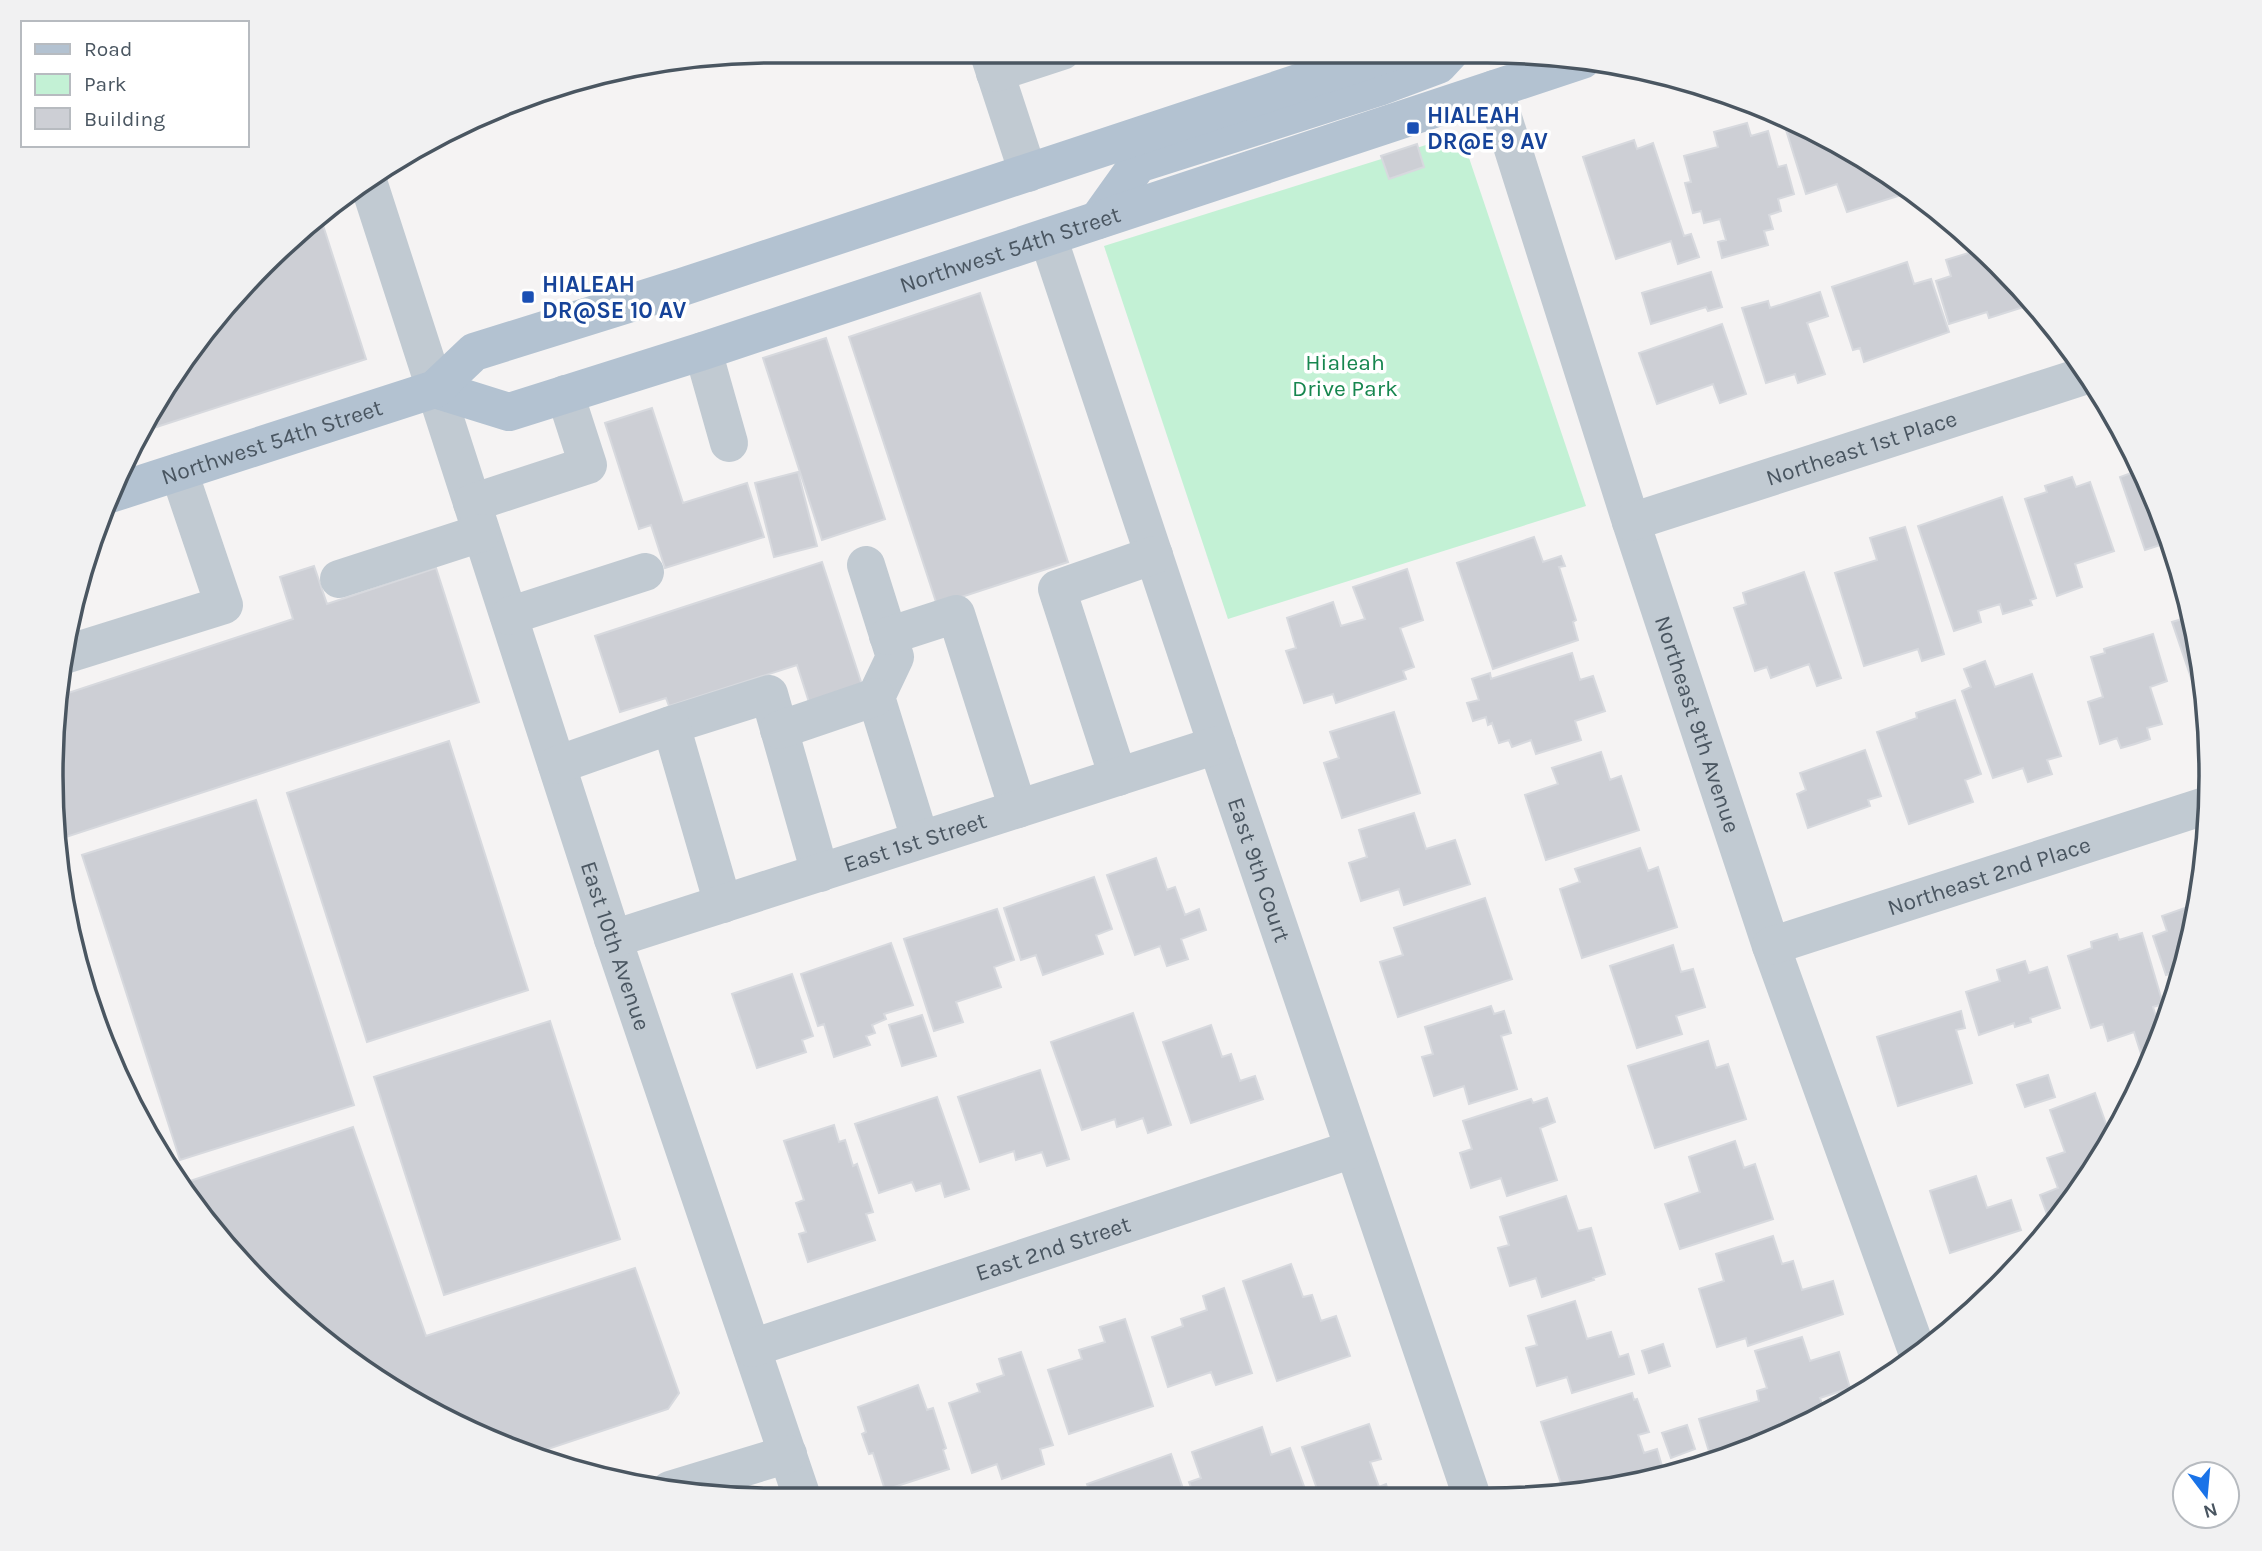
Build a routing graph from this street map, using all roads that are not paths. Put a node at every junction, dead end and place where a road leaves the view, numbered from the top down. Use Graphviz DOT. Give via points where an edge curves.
graph roads {
  1 [pos="992,63"];
  2 [pos="1359,63"];
  3 [pos="1440,63"];
  4 [pos="1519,64"];
  5 [pos="1560,67"];
  6 [pos="1494,89"];
  7 [pos="1028,173"];
  8 [pos="371,190"];
  9 [pos="1097,220"];
  10 [pos="1048,237"];
  11 [pos="703,351"];
  12 [pos="2078,378"];
  13 [pos="435,389"];
  14 [pos="565,394"];
  15 [pos="729,443"];
  16 [pos="178,472"];
  17 [pos="123,490"];
  18 [pos="476,518"];
  19 [pos="1631,522"];
  20 [pos="1154,555"];
  21 [pos="866,565"];
  22 [pos="645,572"];
  23 [pos="339,579"];
  24 [pos="509,616"];
  25 [pos="888,636"];
  26 [pos="74,652"];
  27 [pos="876,697"];
  28 [pos="671,725"];
  29 [pos="779,730"];
  30 [pos="1217,745"];
  31 [pos="557,765"];
  32 [pos="1118,777"];
  33 [pos="2198,808"];
  34 [pos="1018,809"];
  35 [pos="920,839"];
  36 [pos="820,873"];
  37 [pos="723,904"];
  38 [pos="613,939"];
  39 [pos="1771,946"];
  40 [pos="1353,1149"];
  41 [pos="1915,1345"];
  42 [pos="752,1348"];
  43 [pos="788,1454"];
  44 [pos="693,1483"];
  45 [pos="799,1488"];
  46 [pos="1469,1488"];
  1 -- 7 [label="street"];
  2 -- 7 [label="main road, Northwest 54th Street"];
  3 -- 9 [label="main road" via="1380,88 1138,164"];
  4 -- 6 [label="main road"];
  5 -- 6 [label="main road, Northwest 54th Street"];
  6 -- 9 [label="main road, Northwest 54th Street"];
  6 -- 19 [label="street, Northeast 9th Avenue"];
  7 -- 13 [label="main road, Northwest 54th Street" via="474,352"];
  8 -- 13 [label="street, East 10th Avenue"];
  9 -- 10 [label="main road, Northwest 54th Street"];
  10 -- 11 [label="main road, Northwest 54th Street"];
  10 -- 20 [label="street, East 9th Court"];
  11 -- 14 [label="main road, Northwest 54th Street"];
  11 -- 15 [label="street"];
  12 -- 19 [label="street, Northeast 1st Place"];
  13 -- 14 [label="main road, Northwest 54th Street" via="509,412"];
  13 -- 16 [label="main road, Northwest 54th Street"];
  13 -- 18 [label="street, East 10th Avenue"];
  14 -- 18 [label="street" via="588,465"];
  16 -- 17 [label="main road, Northwest 54th Street"];
  16 -- 26 [label="street" via="225,606"];
  18 -- 23 [label="street"];
  18 -- 24 [label="street, East 10th Avenue"];
  19 -- 39 [label="street, Northeast 9th Avenue"];
  20 -- 30 [label="street, East 9th Court"];
  20 -- 32 [label="street" via="1057,589"];
  21 -- 25 [label="street"];
  22 -- 24 [label="street"];
  24 -- 31 [label="street, East 10th Avenue"];
  25 -- 27 [label="street" via="895,657"];
  25 -- 34 [label="street" via="956,614"];
  27 -- 29 [label="street"];
  27 -- 35 [label="street"];
  28 -- 29 [label="street" via="769,694"];
  28 -- 31 [label="street"];
  28 -- 37 [label="street"];
  29 -- 36 [label="street"];
  30 -- 32 [label="street, East 1st Street"];
  30 -- 40 [label="street, East 9th Court"];
  31 -- 38 [label="street, East 10th Avenue"];
  32 -- 34 [label="street, East 1st Street"];
  33 -- 39 [label="street, Northeast 2nd Place"];
  34 -- 35 [label="street, East 1st Street"];
  35 -- 36 [label="street, East 1st Street"];
  36 -- 37 [label="street, East 1st Street"];
  37 -- 38 [label="street, East 1st Street"];
  38 -- 42 [label="street, East 10th Avenue"];
  39 -- 41 [label="street, Northeast 9th Avenue"];
  40 -- 42 [label="street, East 2nd Street"];
  40 -- 46 [label="street, East 9th Court"];
  42 -- 43 [label="street, East 10th Avenue"];
  43 -- 44 [label="street"];
  43 -- 45 [label="street, East 10th Avenue"];
}
